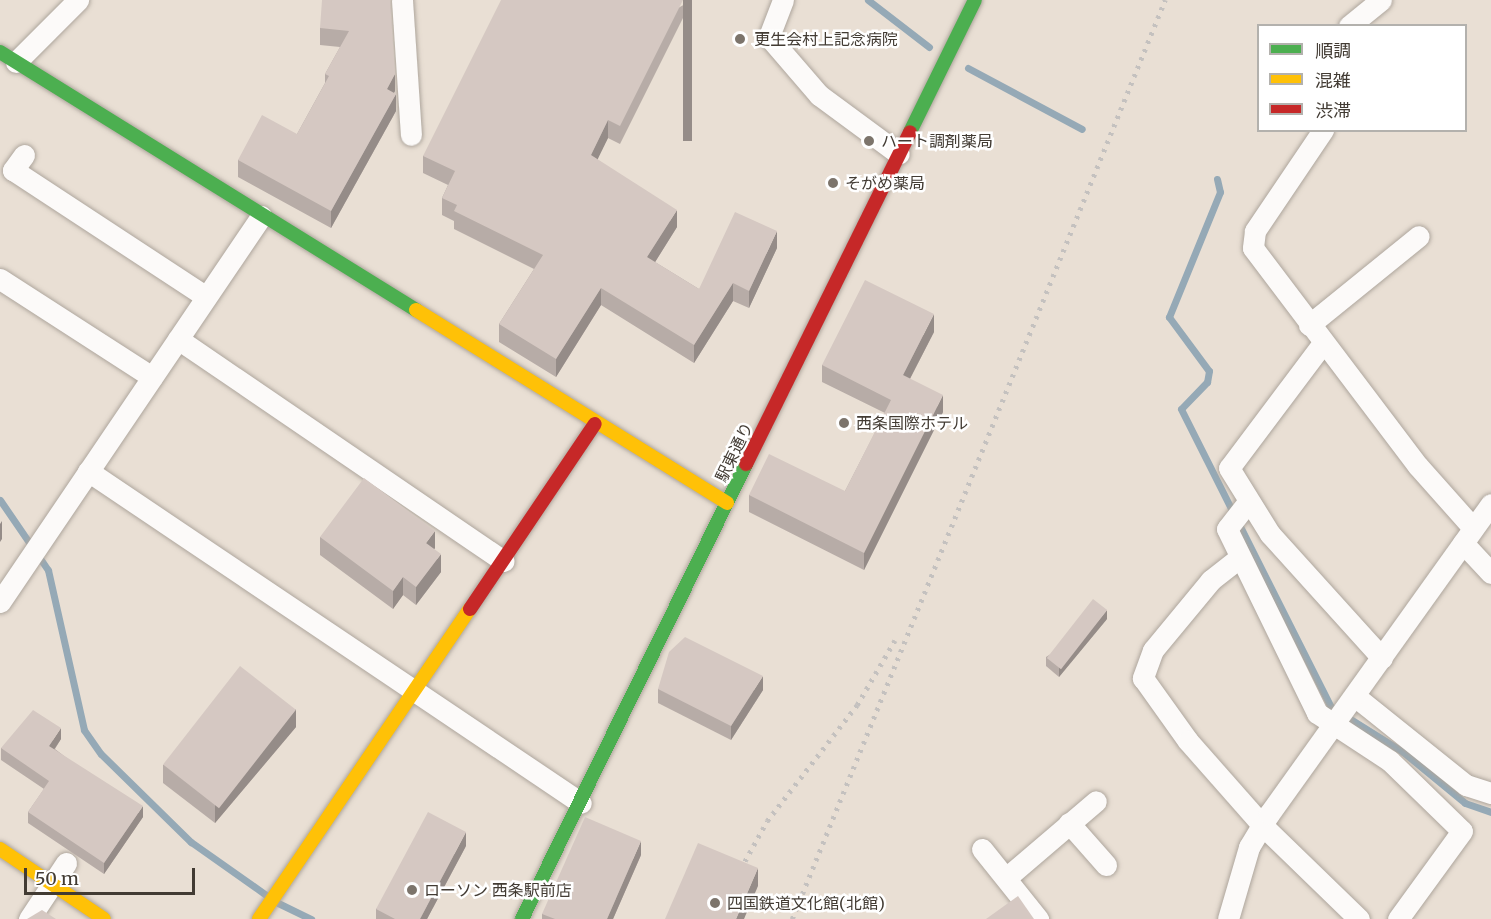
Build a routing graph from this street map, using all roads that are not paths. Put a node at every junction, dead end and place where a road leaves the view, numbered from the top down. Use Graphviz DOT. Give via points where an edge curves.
graph roads {
  1 [pos="78,0"];
  2 [pos="402,0"];
  3 [pos="783,0"];
  4 [pos="975,0"];
  5 [pos="1382,0"];
  6 [pos="1351,24"];
  7 [pos="8,57"];
  8 [pos="1322,132"];
  9 [pos="411,135"];
  10 [pos="899,154"];
  11 [pos="24,155"];
  12 [pos="261,216"];
  13 [pos="1419,236"];
  14 [pos="0,279"];
  15 [pos="206,297"];
  16 [pos="1309,325"];
  17 [pos="178,339"];
  18 [pos="1323,343"];
  19 [pos="152,377"];
  20 [pos="595,424"];
  21 [pos="88,471"];
  22 [pos="726,503"];
  23 [pos="1247,504"];
  24 [pos="1491,504"];
  25 [pos="1468,535"];
  26 [pos="1239,558"];
  27 [pos="503,561"];
  28 [pos="1491,573"];
  29 [pos="0,602"];
  30 [pos="1382,658"];
  31 [pos="416,689"];
  32 [pos="1344,713"];
  33 [pos="1491,793"];
  34 [pos="1096,801"];
  35 [pos="580,803"];
  36 [pos="1069,824"];
  37 [pos="1262,825"];
  38 [pos="0,849"];
  39 [pos="982,849"];
  40 [pos="66,863"];
  41 [pos="1106,865"];
  42 [pos="1006,878"];
  43 [pos="52,884"];
  44 [pos="262,914"];
  45 [pos="28,919"];
  46 [pos="104,919"];
  47 [pos="522,919"];
  48 [pos="1038,919"];
  49 [pos="1228,919"];
  50 [pos="1359,919"];
  51 [pos="1398,919"];
  1 -- 7 [label="street"];
  2 -- 9 [label="street"];
  3 -- 10 [label="street" via="769,37 819,95"];
  4 -- 10 [label="street, 駅東通り"];
  5 -- 6 [label="street"];
  7 -- 12 [label="street"];
  8 -- 16 [label="street" via="1255,231 1253,248"];
  10 -- 22 [label="street, 駅東通り"];
  11 -- 15 [label="street" via="13,170"];
  12 -- 15 [label="street"];
  12 -- 20 [label="street" via="489,352"];
  13 -- 16 [label="street"];
  14 -- 19 [label="street"];
  15 -- 17 [label="street"];
  16 -- 18 [label="street"];
  17 -- 19 [label="street"];
  17 -- 27 [label="street"];
  18 -- 23 [label="street" via="1229,468"];
  18 -- 25 [label="street"];
  19 -- 21 [label="street"];
  20 -- 22 [label="street"];
  20 -- 27 [label="street"];
  21 -- 29 [label="street"];
  21 -- 31 [label="street"];
  22 -- 35 [label="street, 駅東通り"];
  23 -- 26 [label="street" via="1227,529"];
  23 -- 30 [label="street"];
  24 -- 25 [label="street"];
  25 -- 28 [label="street"];
  25 -- 30 [label="street"];
  26 -- 32 [label="street" via="1317,713"];
  26 -- 37 [label="street" via="1211,580 1153,650 1143,678 1188,741"];
  27 -- 31 [label="street"];
  30 -- 32 [label="street"];
  31 -- 35 [label="street"];
  31 -- 44 [label="street"];
  32 -- 33 [label="street" via="1466,785"];
  32 -- 37 [label="street"];
  32 -- 51 [label="street" via="1462,831"];
  34 -- 36 [label="street"];
  35 -- 47 [label="street, 駅東通り"];
  36 -- 41 [label="street"];
  36 -- 42 [label="street"];
  37 -- 49 [label="street" via="1249,847"];
  37 -- 50 [label="street"];
  38 -- 43 [label="street"];
  39 -- 42 [label="street"];
  40 -- 43 [label="street"];
  42 -- 48 [label="street"];
  43 -- 45 [label="street"];
  43 -- 46 [label="street"];
}
